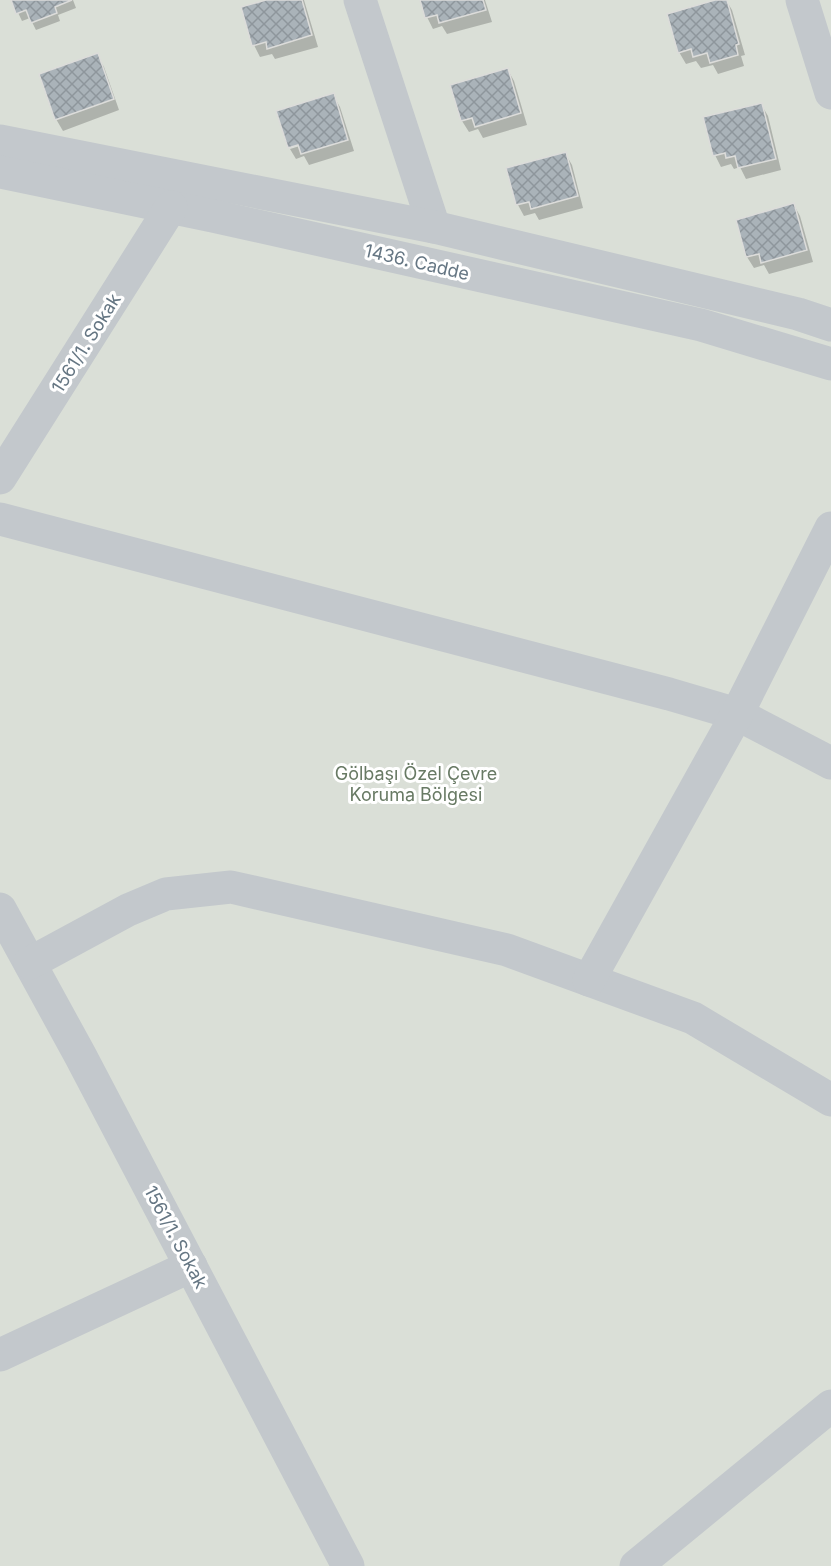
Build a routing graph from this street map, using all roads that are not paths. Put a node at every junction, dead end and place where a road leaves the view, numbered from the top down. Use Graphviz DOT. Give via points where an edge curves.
graph roads {
  1 [pos="360,0"];
  2 [pos="801,0"];
  3 [pos="831,93"];
  4 [pos="1,148"];
  5 [pos="171,207"];
  6 [pos="434,227"];
  7 [pos="831,325"];
  8 [pos="831,364"];
  9 [pos="0,478"];
  10 [pos="0,519"];
  11 [pos="831,528"];
  12 [pos="737,714"];
  13 [pos="831,763"];
  14 [pos="0,909"];
  15 [pos="30,963"];
  16 [pos="589,981"];
  17 [pos="831,1101"];
  18 [pos="191,1266"];
  19 [pos="0,1354"];
  20 [pos="831,1406"];
  21 [pos="348,1566"];
  22 [pos="636,1566"];
  1 -- 6 [label="street"];
  2 -- 3 [label="street"];
  4 -- 5 [label="street, 1436. Cadde"];
  4 -- 6 [label="street, 1436. Cadde"];
  5 -- 8 [label="street, 1436. Cadde" via="701,325"];
  5 -- 9 [label="street, 1561/1. Sokak"];
  6 -- 7 [label="street, 1436. Cadde"];
  10 -- 12 [label="street"];
  11 -- 12 [label="street"];
  12 -- 13 [label="street"];
  12 -- 16 [label="street"];
  14 -- 15 [label="street, 1561/1. Sokak"];
  15 -- 16 [label="street" via="166,894 231,887 507,950"];
  15 -- 18 [label="street, 1561/1. Sokak"];
  16 -- 17 [label="street" via="693,1018"];
  18 -- 19 [label="street"];
  18 -- 21 [label="street, 1561/1. Sokak"];
  20 -- 22 [label="street"];
}
